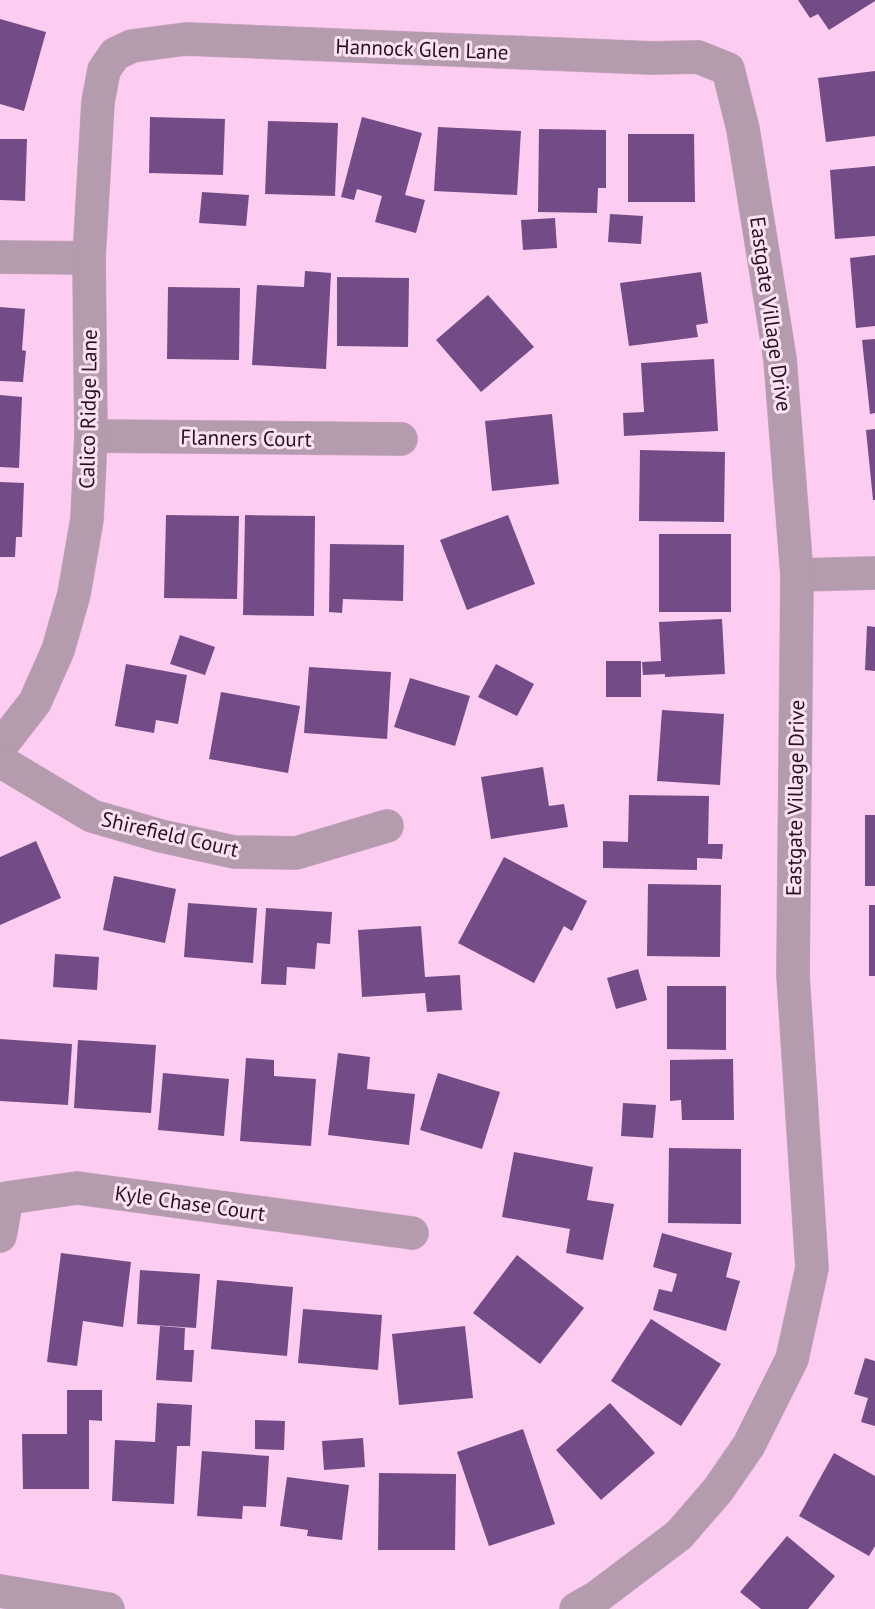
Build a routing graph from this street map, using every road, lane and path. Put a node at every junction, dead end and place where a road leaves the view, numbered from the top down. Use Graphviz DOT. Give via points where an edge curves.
graph roads {
  1 [pos="115,54"];
  2 [pos="728,69"];
  3 [pos="0,257"];
  4 [pos="89,258"];
  5 [pos="91,436"];
  6 [pos="401,440"];
  7 [pos="875,573"];
  8 [pos="797,575"];
  9 [pos="0,747"];
  10 [pos="0,761"];
  11 [pos="387,825"];
  12 [pos="412,1233"];
  13 [pos="0,1236"];
  14 [pos="0,1591"];
  15 [pos="108,1609"];
  16 [pos="576,1609"];
  1 -- 2 [label="street, Hannock Glen Lane" via="132,46 186,39 698,57"];
  1 -- 4 [label="street, Calico Ridge Lane" via="104,70 98,102"];
  2 -- 8 [label="street, Eastgate Village Drive" via="743,129 780,359"];
  3 -- 4 [label="street"];
  4 -- 5 [label="street, Calico Ridge Lane"];
  5 -- 6 [label="street, Flanners Court"];
  5 -- 9 [label="street, Calico Ridge Lane" via="87,519 74,594 58,650 34,702"];
  7 -- 8 [label="street"];
  8 -- 16 [label="street, Eastgate Village Drive" via="793,975 812,1268 792,1359 749,1445 718,1490 679,1535"];
  10 -- 11 [label="street, Shirefield Court" via="92,816 234,852 296,853"];
  12 -- 13 [label="street, Kyle Chase Court" via="77,1188 8,1198"];
  14 -- 15 [label="street"];
}
